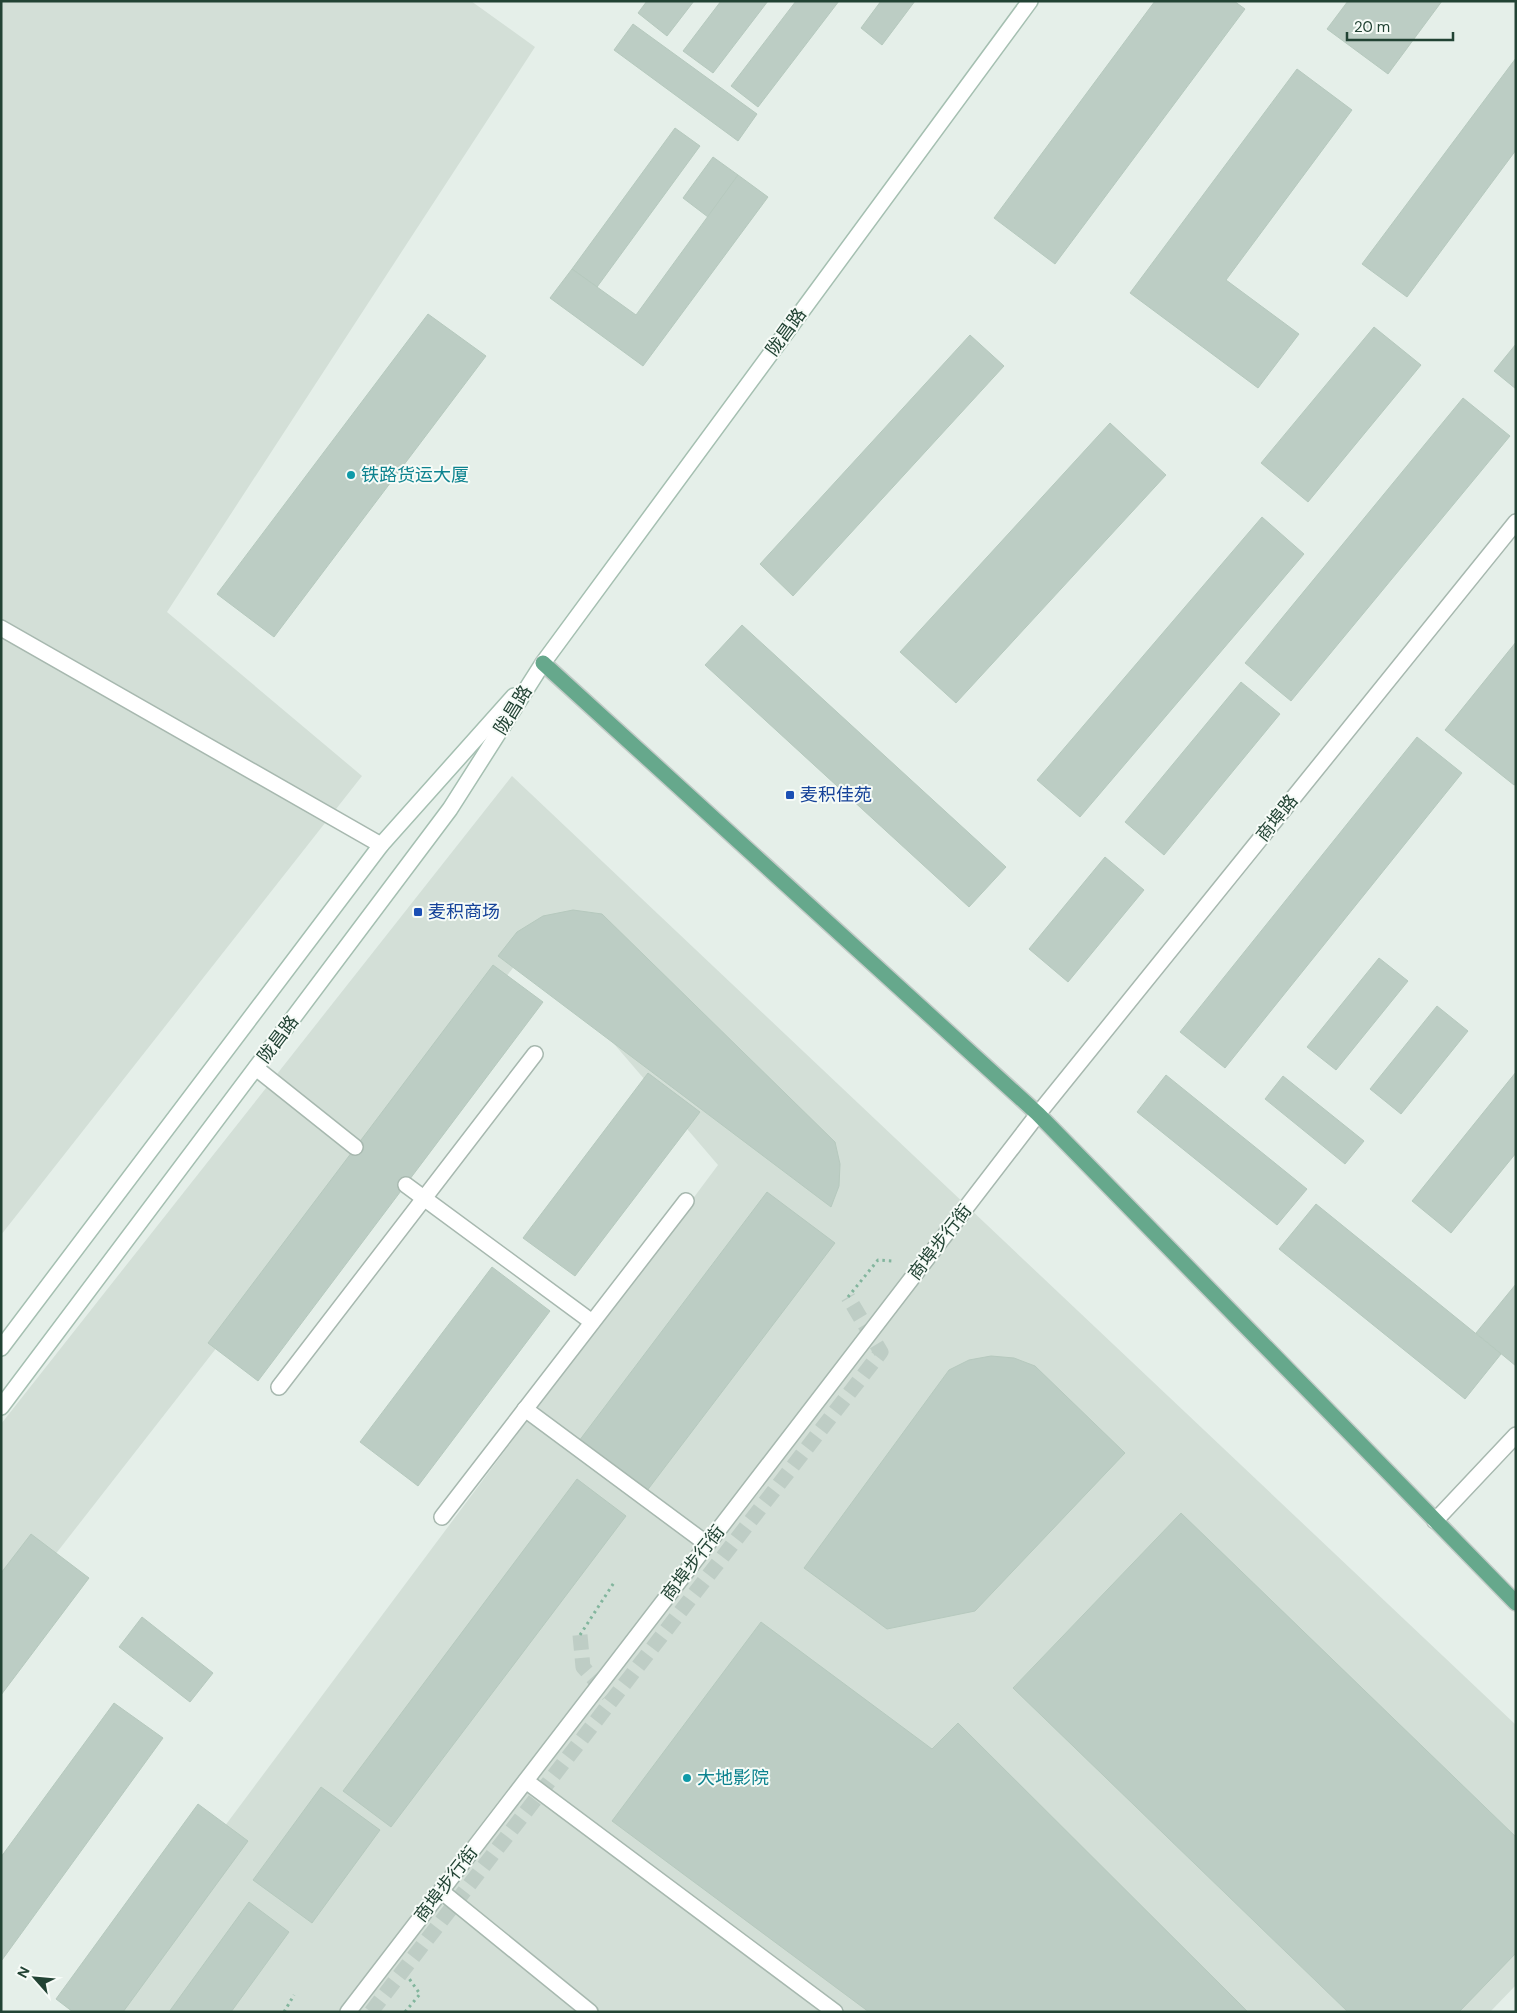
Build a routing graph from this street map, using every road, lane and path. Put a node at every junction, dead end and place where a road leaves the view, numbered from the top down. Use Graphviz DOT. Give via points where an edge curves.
graph roads {
  1 [pos="1030,1"];
  2 [pos="1516,522"];
  3 [pos="1,628"];
  4 [pos="543,663"];
  5 [pos="381,845"];
  6 [pos="535,1054"];
  7 [pos="256,1068"];
  8 [pos="1038,1114"];
  9 [pos="355,1147"];
  10 [pos="406,1185"];
  11 [pos="424,1199"];
  12 [pos="686,1201"];
  13 [pos="924,1262"];
  14 [pos="848,1297"];
  15 [pos="592,1322"];
  16 [pos="1,1348"];
  17 [pos="279,1386"];
  18 [pos="1,1407"];
  19 [pos="525,1409"];
  20 [pos="1516,1435"];
  21 [pos="442,1517"];
  22 [pos="1436,1521"];
  23 [pos="707,1544"];
  24 [pos="616,1581"];
  25 [pos="1516,1604"];
  26 [pos="580,1635"];
  27 [pos="526,1781"];
  28 [pos="441,1891"];
  29 [pos="392,1954"];
  30 [pos="294,1996"];
  31 [pos="284,2012"];
  32 [pos="348,2012"];
  33 [pos="405,2012"];
  34 [pos="590,2012"];
  35 [pos="835,2012"];
  1 -- 4 [label="main road, 陇昌路"];
  2 -- 8 [label="main road, 商埠路"];
  3 -- 5 [label="main road"];
  4 -- 5 [label="main road, 陇昌路"];
  4 -- 7 [label="main road, 陇昌路" via="450,809"];
  4 -- 8 [label="main road"];
  5 -- 16 [label="main road, 陇昌路"];
  6 -- 11 [label="main road"];
  7 -- 9 [label="main road"];
  7 -- 18 [label="main road, 陇昌路"];
  8 -- 13 [label="main road, 商埠步行街"];
  8 -- 22 [label="main road"];
  10 -- 11 [label="main road"];
  11 -- 15 [label="main road"];
  11 -- 17 [label="main road"];
  12 -- 15 [label="main road"];
  13 -- 14 [label="path" via="878,1260"];
  13 -- 23 [label="main road, 商埠步行街"];
  15 -- 19 [label="main road"];
  19 -- 21 [label="main road"];
  19 -- 23 [label="main road"];
  20 -- 22 [label="main road"];
  22 -- 25 [label="main road"];
  23 -- 27 [label="main road, 商埠步行街"];
  24 -- 26 [label="path"];
  27 -- 28 [label="main road, 商埠步行街"];
  27 -- 35 [label="main road"];
  28 -- 29 [label="main road, 商埠步行街"];
  28 -- 34 [label="main road"];
  29 -- 32 [label="main road, 商埠步行街"];
  29 -- 33 [label="path" via="420,1994"];
  30 -- 31 [label="path"];
}
